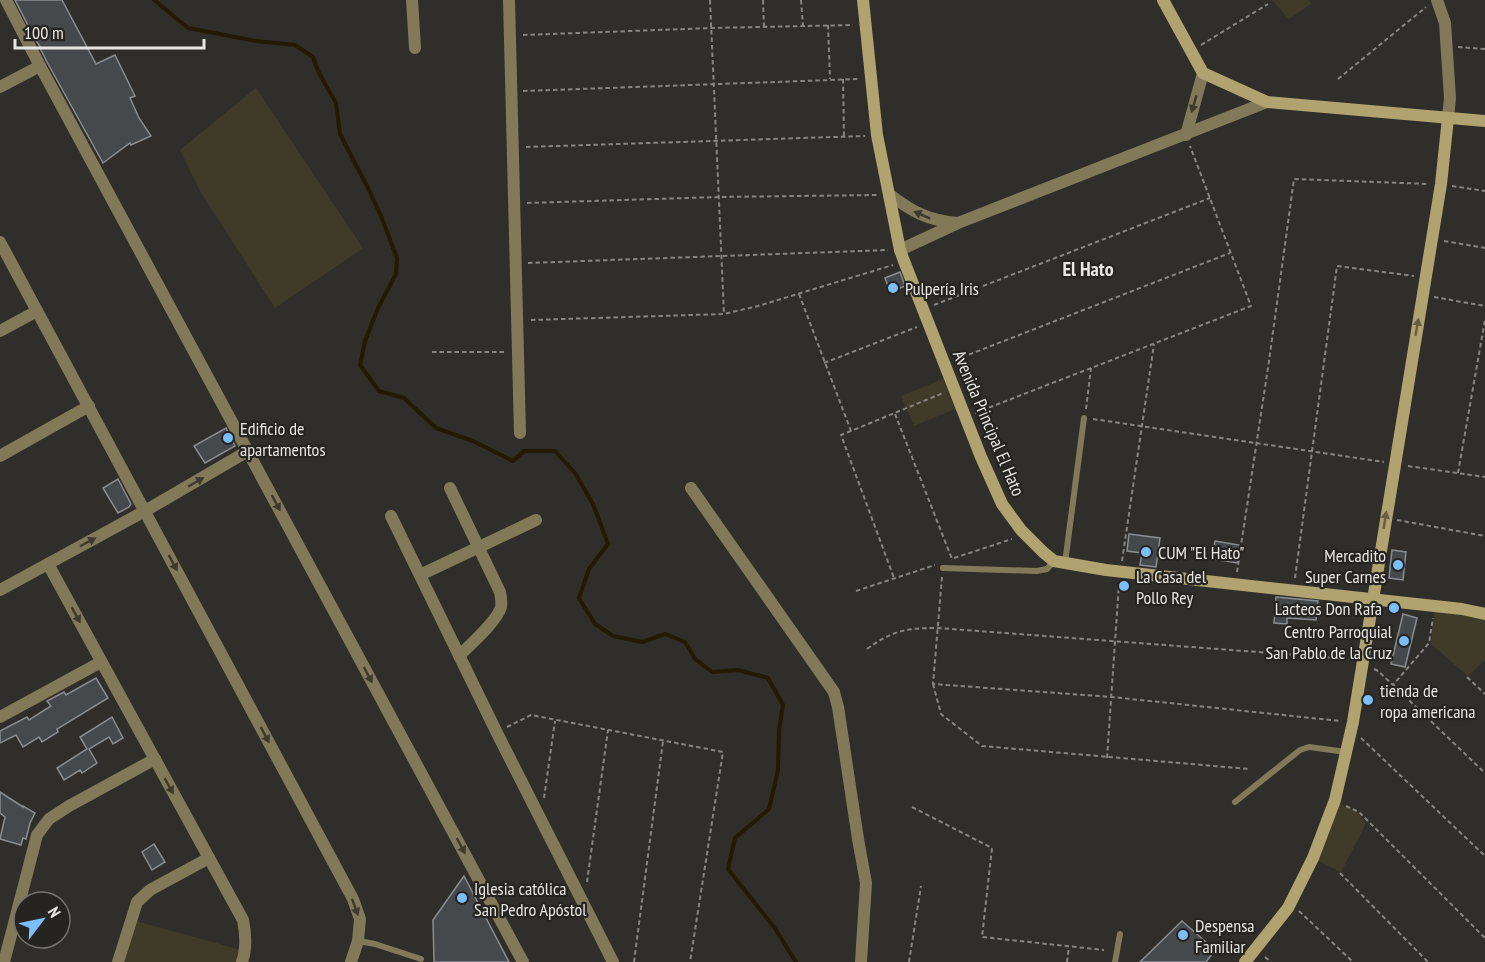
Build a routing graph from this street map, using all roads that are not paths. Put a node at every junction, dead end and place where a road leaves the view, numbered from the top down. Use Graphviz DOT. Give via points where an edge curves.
graph roads {
  1 [pos="6,0"];
  2 [pos="412,0"];
  3 [pos="509,0"];
  4 [pos="863,0"];
  5 [pos="1163,0"];
  6 [pos="1432,4"];
  7 [pos="415,48"];
  8 [pos="40,66"];
  9 [pos="1203,73"];
  10 [pos="0,87"];
  11 [pos="1267,102"];
  12 [pos="1448,118"];
  13 [pos="1485,121"];
  14 [pos="1186,135"];
  15 [pos="890,195"];
  16 [pos="958,223"];
  17 [pos="0,242"];
  18 [pos="902,256"];
  19 [pos="37,311"];
  20 [pos="0,331"];
  21 [pos="89,406"];
  22 [pos="1084,418"];
  23 [pos="520,434"];
  24 [pos="248,451"];
  25 [pos="0,456"];
  26 [pos="450,488"];
  27 [pos="691,488"];
  28 [pos="145,511"];
  29 [pos="391,516"];
  30 [pos="536,520"];
  31 [pos="478,547"];
  32 [pos="1060,562"];
  33 [pos="48,564"];
  34 [pos="943,568"];
  35 [pos="420,575"];
  36 [pos="0,590"];
  37 [pos="1372,598"];
  38 [pos="1485,614"];
  39 [pos="459,656"];
  40 [pos="101,662"];
  41 [pos="0,717"];
  42 [pos="1346,752"];
  43 [pos="154,759"];
  44 [pos="1235,802"];
  45 [pos="209,858"];
  46 [pos="1120,934"];
  47 [pos="358,941"];
  48 [pos="421,959"];
  49 [pos="4,962"];
  50 [pos="118,962"];
  51 [pos="242,962"];
  52 [pos="351,962"];
  53 [pos="523,962"];
  54 [pos="614,962"];
  55 [pos="861,962"];
  56 [pos="1114,962"];
  57 [pos="1245,962"];
  1 -- 8 [label="street"];
  2 -- 7 [label="street"];
  3 -- 23 [label="street"];
  4 -- 15 [label="street, Avenida Principal El Hato" via="877,135"];
  5 -- 9 [label="street"];
  6 -- 12 [label="street" via="1445,23"];
  8 -- 10 [label="street"];
  8 -- 24 [label="street"];
  9 -- 11 [label="street"];
  9 -- 14 [label="street, one-way"];
  11 -- 12 [label="street"];
  11 -- 14 [label="street"];
  12 -- 13 [label="street"];
  37 -- 12 [label="street, one-way" via="1441,184"];
  14 -- 16 [label="street"];
  16 -- 15 [label="street, one-way" via="922,216"];
  15 -- 18 [label="street, Avenida Principal El Hato"];
  16 -- 18 [label="street"];
  17 -- 19 [label="street"];
  18 -- 32 [label="street, Avenida Principal El Hato" via="1002,504 1021,530 1043,552"];
  19 -- 20 [label="street"];
  19 -- 21 [label="street"];
  21 -- 25 [label="street"];
  21 -- 28 [label="street"];
  22 -- 32 [label="lane"];
  28 -- 24 [label="street, one-way"];
  24 -- 53 [label="street, one-way"];
  26 -- 31 [label="street"];
  27 -- 55 [label="street" via="834,692 866,882"];
  33 -- 28 [label="street, one-way"];
  28 -- 47 [label="street, one-way" via="352,899 360,919"];
  29 -- 35 [label="street"];
  30 -- 31 [label="street"];
  31 -- 35 [label="street"];
  31 -- 39 [label="street" via="500,592 501,609"];
  32 -- 34 [label="lane" via="1037,571"];
  32 -- 37 [label="street"];
  33 -- 36 [label="street"];
  33 -- 40 [label="street, one-way"];
  35 -- 39 [label="street"];
  37 -- 38 [label="street"];
  37 -- 42 [label="street"];
  39 -- 54 [label="street"];
  40 -- 41 [label="street"];
  40 -- 43 [label="street"];
  42 -- 44 [label="lane" via="1304,748"];
  42 -- 57 [label="street" via="1335,800 1313,858 1291,902"];
  43 -- 45 [label="street, one-way"];
  43 -- 49 [label="street" via="69,806 49,819 37,835"];
  45 -- 50 [label="street" via="150,890 137,902"];
  45 -- 51 [label="street" via="243,920 246,935"];
  46 -- 56 [label="lane"];
  47 -- 48 [label="lane"];
  47 -- 52 [label="street"];
}
